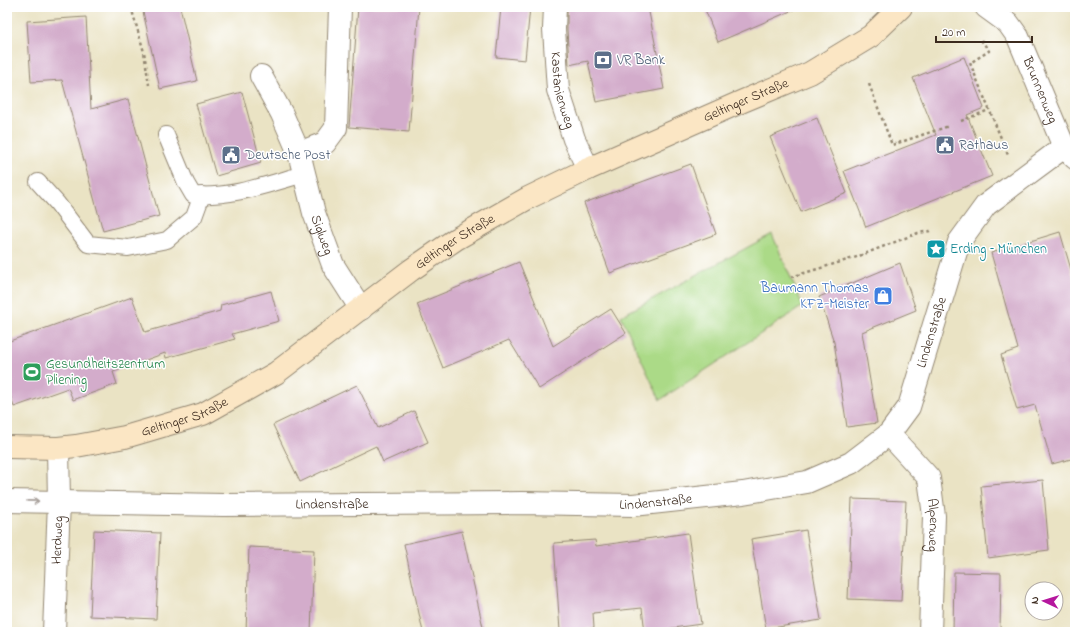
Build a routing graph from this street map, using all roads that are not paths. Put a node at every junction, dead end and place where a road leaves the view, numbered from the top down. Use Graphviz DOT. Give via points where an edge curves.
graph roads {
  1 [pos="340,7"];
  2 [pos="555,7"];
  3 [pos="901,7"];
  4 [pos="986,7"];
  5 [pos="261,76"];
  6 [pos="166,134"];
  7 [pos="298,153"];
  8 [pos="1069,153"];
  9 [pos="588,169"];
  10 [pos="304,174"];
  11 [pos="38,182"];
  12 [pos="202,196"];
  13 [pos="361,309"];
  14 [pos="889,434"];
  15 [pos="7,447"];
  16 [pos="58,448"];
  17 [pos="7,501"];
  18 [pos="60,501"];
  19 [pos="54,632"];
  20 [pos="930,632"];
  1 -- 7 [label="street" via="336,128 325,143"];
  2 -- 9 [label="street, Kastanienweg" via="558,90 574,139"];
  3 -- 9 [label="main road, Geltinger Straße" via="871,36 810,73"];
  4 -- 8 [label="street, Brunnenweg" via="1008,23 1018,37"];
  5 -- 7 [label="street, Siglweg" via="282,114"];
  6 -- 12 [label="lane" via="186,183 193,195"];
  7 -- 10 [label="street, Siglweg"];
  8 -- 14 [label="street, Lindenstraße" via="1019,180 986,205 959,242 910,407"];
  9 -- 13 [label="main road, Geltinger Straße" via="528,198 456,239"];
  10 -- 12 [label="lane" via="240,192"];
  10 -- 13 [label="street, Siglweg" via="314,212 333,265"];
  11 -- 12 [label="lane" via="88,244 128,248 167,240 194,217"];
  13 -- 16 [label="main road, Geltinger Straße" via="276,373 203,414 125,437"];
  14 -- 18 [label="street, Lindenstraße" via="851,463 807,482 742,493 633,505 223,505"];
  14 -- 20 [label="street, Alpenweg" via="929,478 934,516"];
  15 -- 16 [label="main road, Geltinger Straße"];
  16 -- 18 [label="street, Herdweg"];
  17 -- 18 [label="street, one-way"];
  18 -- 19 [label="street, Herdweg"];
}
